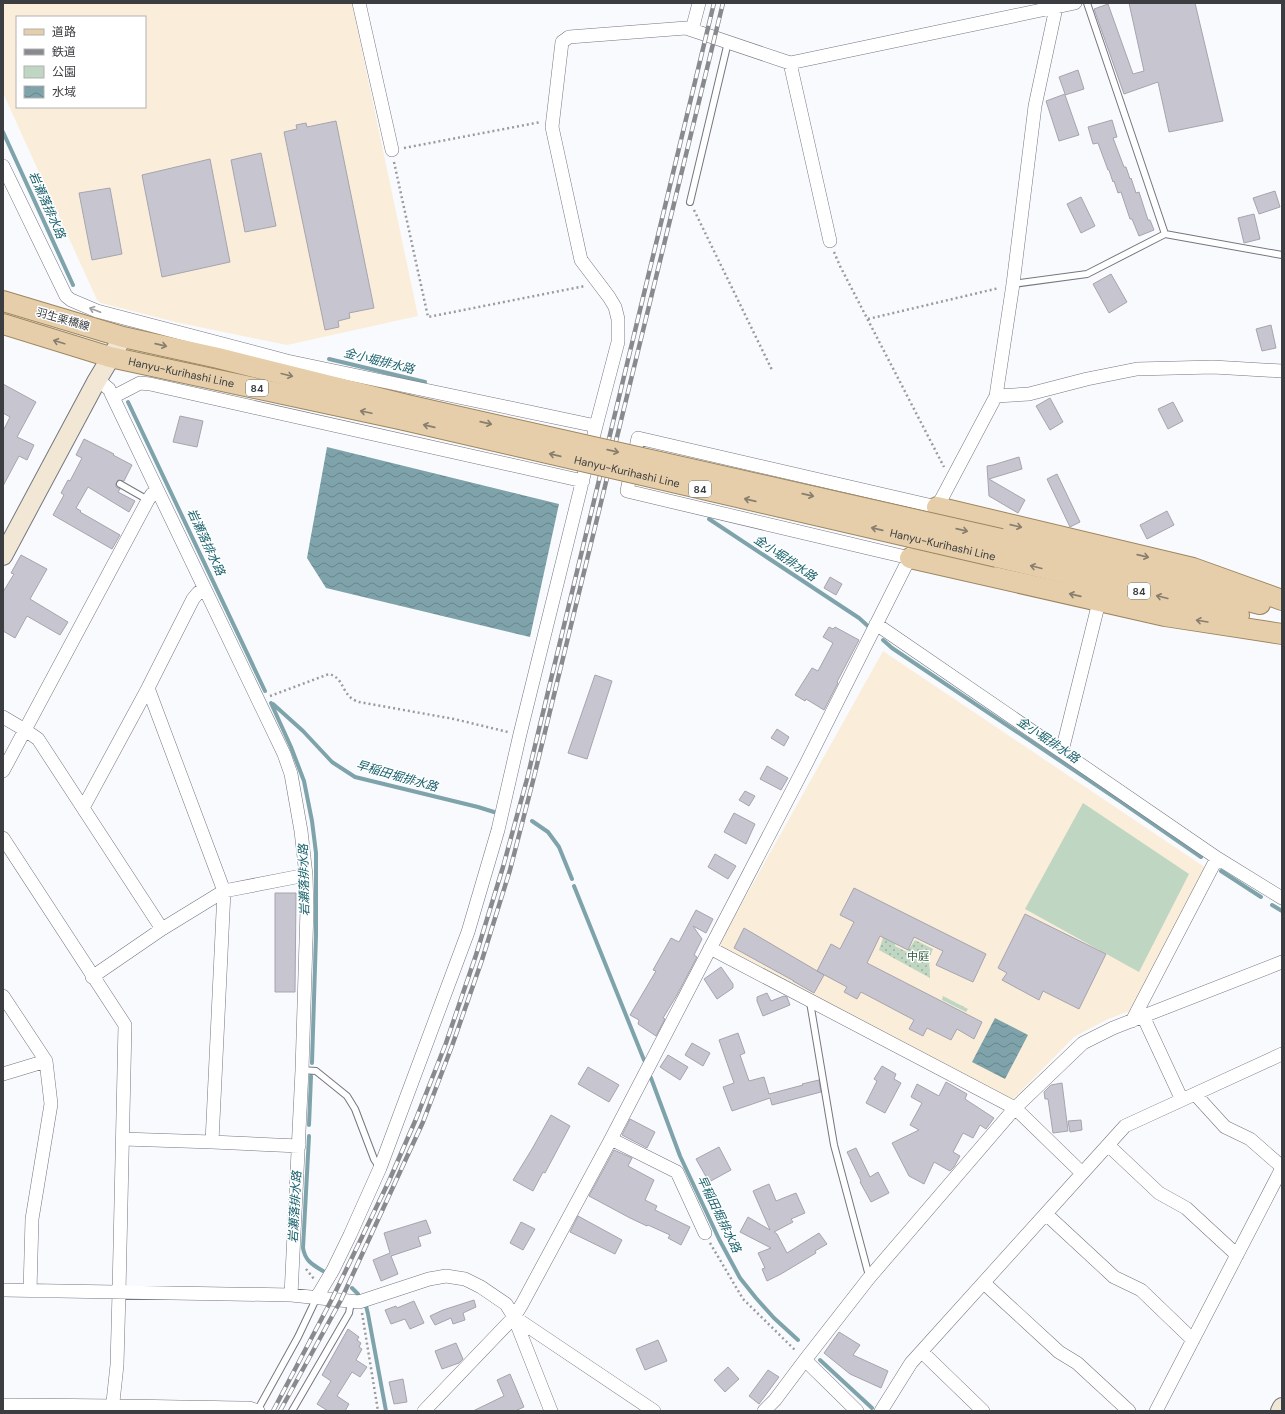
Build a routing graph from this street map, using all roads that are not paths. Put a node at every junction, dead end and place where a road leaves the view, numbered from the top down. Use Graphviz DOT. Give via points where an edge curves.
graph roads {
  1 [pos="359,3"];
  2 [pos="699,3"];
  3 [pos="1075,3"];
  4 [pos="1087,3"];
  5 [pos="1057,5"];
  6 [pos="692,30"];
  7 [pos="728,42"];
  8 [pos="790,63"];
  9 [pos="392,150"];
  10 [pos="3,166"];
  11 [pos="3,191"];
  12 [pos="17,195"];
  13 [pos="690,202"];
  14 [pos="1166,234"];
  15 [pos="830,241"];
  16 [pos="1282,255"];
  17 [pos="1013,284"];
  18 [pos="3,301"];
  19 [pos="4,327"];
  20 [pos="128,329"];
  21 [pos="110,357"];
  22 [pos="1282,371"];
  23 [pos="96,382"];
  24 [pos="996,396"];
  25 [pos="113,397"];
  26 [pos="405,413"];
  27 [pos="596,426"];
  28 [pos="583,481"];
  29 [pos="120,484"];
  30 [pos="152,496"];
  31 [pos="937,507"];
  32 [pos="999,548"];
  33 [pos="3,556"];
  34 [pos="910,558"];
  35 [pos="204,588"];
  36 [pos="1282,600"];
  37 [pos="1097,610"];
  38 [pos="1282,610"];
  39 [pos="876,624"];
  40 [pos="1282,626"];
  41 [pos="1282,634"];
  42 [pos="148,688"];
  43 [pos="3,716"];
  44 [pos="25,730"];
  45 [pos="1062,751"];
  46 [pos="3,771"];
  47 [pos="83,808"];
  48 [pos="3,838"];
  49 [pos="1217,858"];
  50 [pos="306,875"];
  51 [pos="224,891"];
  52 [pos="1282,898"];
  53 [pos="162,929"];
  54 [pos="710,948"];
  55 [pos="1282,962"];
  56 [pos="92,977"];
  57 [pos="3,996"];
  58 [pos="810,1002"];
  59 [pos="1138,1018"];
  60 [pos="1282,1054"];
  61 [pos="46,1061"];
  62 [pos="302,1070"];
  63 [pos="3,1074"];
  64 [pos="1195,1094"];
  65 [pos="1182,1100"];
  66 [pos="1015,1108"];
  67 [pos="123,1139"];
  68 [pos="611,1139"];
  69 [pos="212,1142"];
  70 [pos="1108,1145"];
  71 [pos="299,1146"];
  72 [pos="1282,1167"];
  73 [pos="380,1168"];
  74 [pos="1082,1173"];
  75 [pos="1046,1214"];
  76 [pos="705,1233"];
  77 [pos="1237,1255"];
  78 [pos="870,1278"];
  79 [pos="984,1283"];
  80 [pos="3,1290"];
  81 [pos="30,1291"];
  82 [pos="119,1292"];
  83 [pos="320,1292"];
  84 [pos="291,1295"];
  85 [pos="355,1302"];
  86 [pos="514,1317"];
  87 [pos="1193,1340"];
  88 [pos="922,1352"];
  89 [pos="804,1360"];
  90 [pos="3,1405"];
  91 [pos="1282,1407"];
  92 [pos="113,1408"];
  93 [pos="257,1411"];
  94 [pos="292,1411"];
  95 [pos="424,1411"];
  96 [pos="552,1411"];
  97 [pos="654,1411"];
  98 [pos="764,1411"];
  99 [pos="857,1411"];
  100 [pos="881,1411"];
  101 [pos="983,1411"];
  102 [pos="1129,1411"];
  103 [pos="1156,1411"];
  104 [pos="1280,1411"];
  1 -- 9 [label="street"];
  2 -- 6 [label="street"];
  3 -- 5 [label="street"];
  4 -- 14 [label="lane"];
  5 -- 8 [label="street"];
  5 -- 17 [label="street" via="1034,106"];
  6 -- 7 [label="street"];
  6 -- 27 [label="street" via="686,28 569,37 562,42 552,128 581,260 609,297 618,319 618,342"];
  7 -- 8 [label="street"];
  7 -- 13 [label="lane"];
  8 -- 15 [label="street"];
  10 -- 12 [label="street"];
  11 -- 12 [label="street"];
  20 -- 12 [label="street, one-way" via="66,296"];
  14 -- 16 [label="lane"];
  14 -- 17 [label="lane" via="1087,274"];
  17 -- 24 [label="street"];
  18 -- 20 [label="main road, 羽生栗橋線 / 84"];
  21 -- 19 [label="main road, 羽生栗橋線 / 84, one-way"];
  20 -- 21 [label="street"];
  20 -- 26 [label="main road, Hanyu-Kurihashi Line / 84, one-way"];
  20 -- 27 [label="street"];
  21 -- 23 [label="street"];
  26 -- 21 [label="main road, Hanyu-Kurihashi Line / 84, one-way"];
  22 -- 24 [label="street" via="1214,367 1137,369 1087,378 1029,394"];
  23 -- 25 [label="street" via="109,389"];
  23 -- 33 [label="street"];
  24 -- 31 [label="street"];
  25 -- 28 [label="street" via="140,383 150,384"];
  25 -- 30 [label="street"];
  26 -- 32 [label="main road, Hanyu-Kurihashi Line / 84, bridge"];
  27 -- 28 [label="street"];
  28 -- 73 [label="street" via="498,830 468,932"];
  29 -- 30 [label="lane"];
  30 -- 35 [label="street"];
  30 -- 44 [label="street"];
  31 -- 34 [label="street"];
  31 -- 34 [label="street" via="638,438 627,491"];
  31 -- 36 [label="main road, one-way" via="1193,568"];
  32 -- 38 [label="main road, Hanyu-Kurihashi Line / 84"];
  40 -- 32 [label="main road, Hanyu-Kurihashi Line / 84, one-way"];
  34 -- 39 [label="street"];
  41 -- 34 [label="main road, one-way" via="1165,616"];
  35 -- 42 [label="street" via="193,599"];
  35 -- 50 [label="street" via="291,774"];
  37 -- 45 [label="street"];
  39 -- 45 [label="street"];
  39 -- 54 [label="street"];
  42 -- 47 [label="street"];
  42 -- 51 [label="street"];
  43 -- 44 [label="street"];
  44 -- 46 [label="street"];
  44 -- 47 [label="street" via="38,739"];
  45 -- 49 [label="street"];
  47 -- 53 [label="street"];
  48 -- 56 [label="street"];
  49 -- 52 [label="street"];
  49 -- 59 [label="street"];
  50 -- 51 [label="street"];
  50 -- 62 [label="street"];
  51 -- 53 [label="street"];
  51 -- 69 [label="street"];
  53 -- 56 [label="street"];
  54 -- 58 [label="street"];
  54 -- 68 [label="street"];
  55 -- 59 [label="street"];
  56 -- 67 [label="street" via="125,1025"];
  57 -- 61 [label="street"];
  58 -- 66 [label="street"];
  58 -- 78 [label="lane" via="834,1145"];
  59 -- 65 [label="street"];
  59 -- 66 [label="street" via="1083,1043"];
  60 -- 64 [label="street"];
  61 -- 63 [label="street"];
  61 -- 81 [label="street" via="51,1104 32,1219"];
  62 -- 71 [label="street"];
  62 -- 73 [label="lane" via="316,1072 347,1096"];
  64 -- 65 [label="street"];
  64 -- 72 [label="street" via="1225,1127 1250,1139"];
  65 -- 70 [label="street" via="1125,1126"];
  66 -- 74 [label="street"];
  66 -- 78 [label="street"];
  67 -- 69 [label="street"];
  67 -- 82 [label="street"];
  68 -- 76 [label="street" via="677,1172"];
  68 -- 86 [label="street"];
  69 -- 71 [label="street"];
  70 -- 74 [label="street"];
  70 -- 77 [label="street" via="1159,1193 1186,1208"];
  71 -- 84 [label="street"];
  72 -- 77 [label="street"];
  73 -- 83 [label="street" via="350,1235"];
  74 -- 75 [label="street"];
  75 -- 79 [label="street"];
  75 -- 87 [label="street" via="1114,1277 1141,1290"];
  77 -- 87 [label="street"];
  78 -- 89 [label="street"];
  79 -- 88 [label="street"];
  79 -- 102 [label="street" via="1059,1352 1077,1363"];
  80 -- 81 [label="street"];
  81 -- 82 [label="street"];
  82 -- 84 [label="street"];
  82 -- 92 [label="street"];
  83 -- 84 [label="street"];
  83 -- 85 [label="street"];
  83 -- 93 [label="lane"];
  85 -- 86 [label="street" via="446,1276 465,1279 481,1287 506,1304"];
  85 -- 94 [label="lane"];
  86 -- 95 [label="street"];
  86 -- 96 [label="street"];
  86 -- 97 [label="street"];
  87 -- 103 [label="street"];
  88 -- 100 [label="street" via="911,1362"];
  88 -- 101 [label="street"];
  89 -- 98 [label="street"];
  89 -- 99 [label="street"];
  90 -- 92 [label="street" via="101,1405"];
  91 -- 104 [label="street"];
  92 -- 93 [label="street" via="249,1408"];
}
